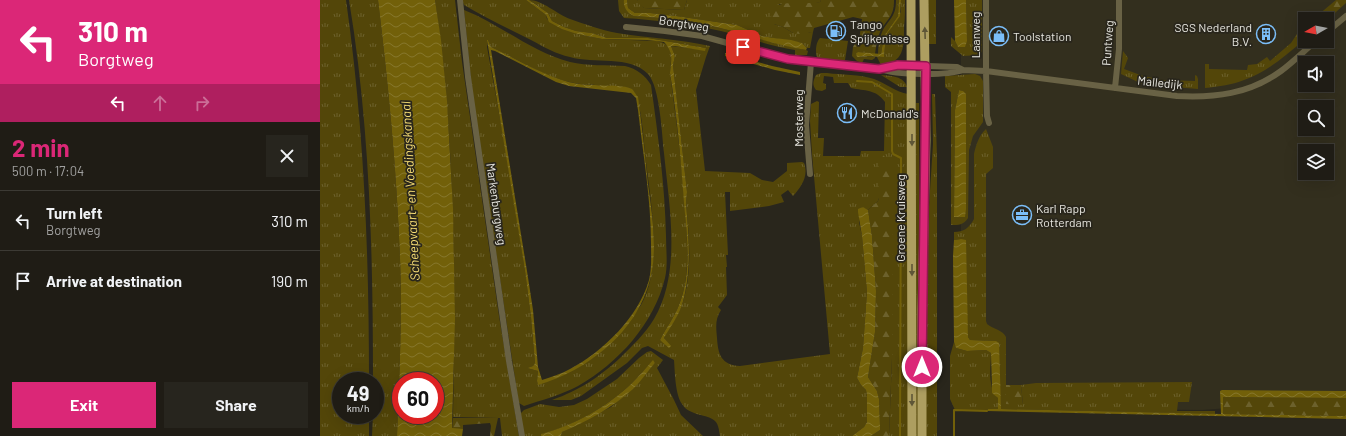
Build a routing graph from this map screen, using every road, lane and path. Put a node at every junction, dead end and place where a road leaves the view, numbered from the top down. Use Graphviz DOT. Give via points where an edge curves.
graph roads {
  1 [pos="460,0"];
  2 [pos="911,0"];
  3 [pos="924,0"];
  4 [pos="986,0"];
  5 [pos="1119,0"];
  6 [pos="1346,16"];
  7 [pos="1334,26"];
  8 [pos="626,27"];
  9 [pos="1308,48"];
  10 [pos="811,62"];
  11 [pos="911,69"];
  12 [pos="926,69"];
  13 [pos="986,71"];
  14 [pos="1114,88"];
  15 [pos="989,123"];
  16 [pos="810,174"];
  17 [pos="522,436"];
  18 [pos="912,436"];
  19 [pos="922,436"];
  1 -- 17 [label="street, Markenburgweg" via="468,77"];
  2 -- 11 [label="main road, Groene Kruisweg"];
  12 -- 3 [label="main road, Groene Kruisweg, one-way"];
  4 -- 13 [label="street, Laanweg"];
  5 -- 14 [label="street, Puntweg" via="1119,49"];
  6 -- 7 [label="street"];
  8 -- 10 [label="street, Borgtweg" via="702,36 788,59"];
  9 -- 14 [label="street, Malledijk" via="1262,83 1223,95 1177,96"];
  10 -- 11 [label="street, Borgtweg" via="886,71"];
  10 -- 16 [label="street, Mosterweg" via="806,125"];
  11 -- 12 [label="street, Borgtweg"];
  11 -- 18 [label="main road, Groene Kruisweg, one-way"];
  12 -- 13 [label="street, Malledijk" via="957,67 963,70"];
  12 -- 19 [label="main road, Groene Kruisweg"];
  13 -- 14 [label="street, Malledijk"];
  13 -- 15 [label="street"];
}
